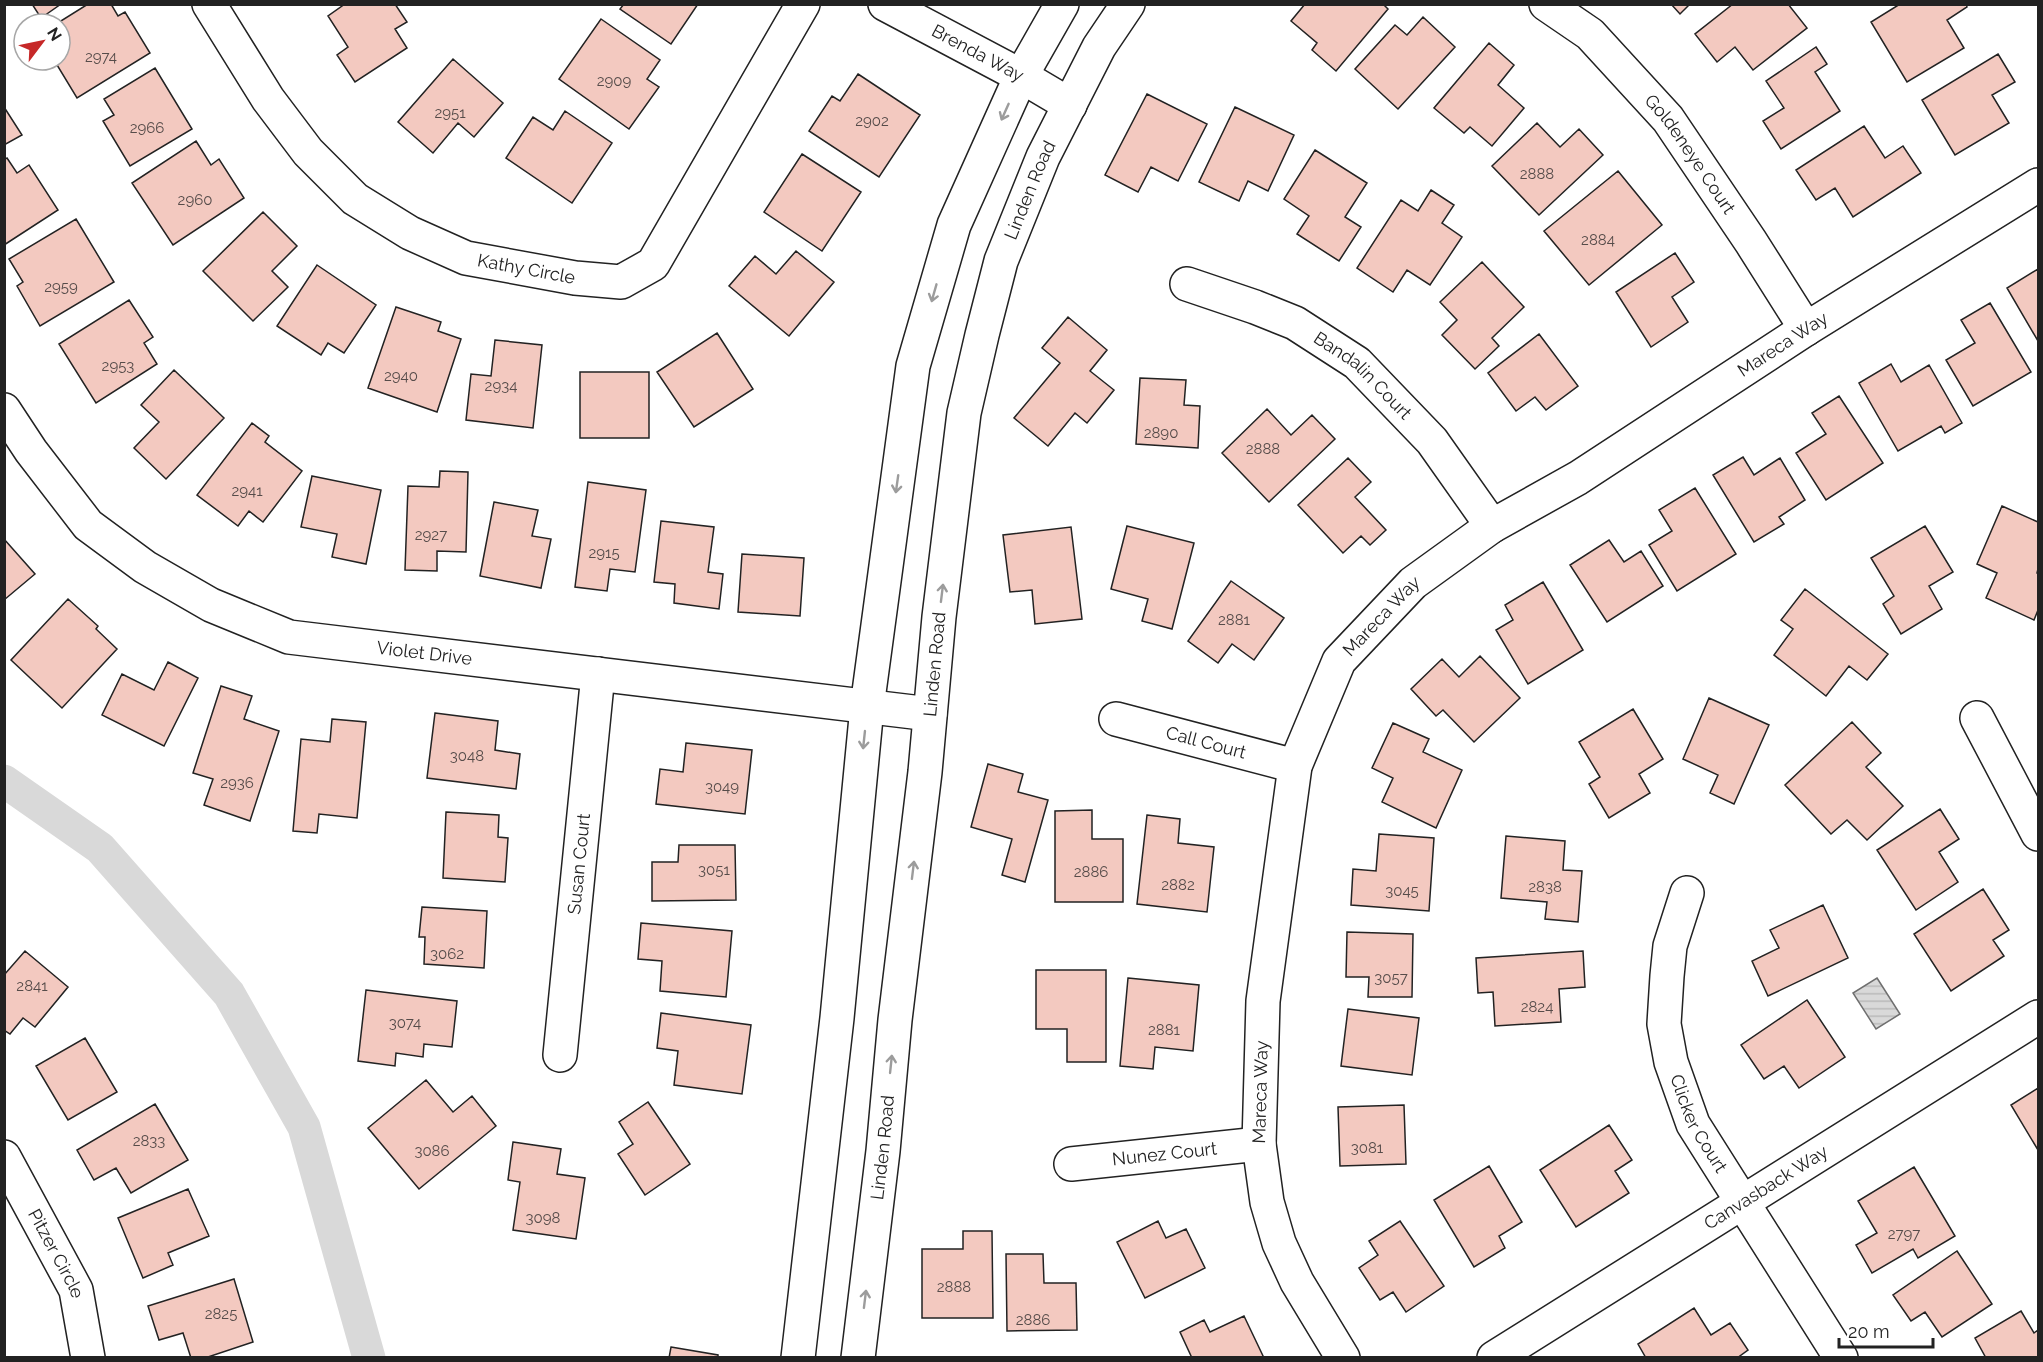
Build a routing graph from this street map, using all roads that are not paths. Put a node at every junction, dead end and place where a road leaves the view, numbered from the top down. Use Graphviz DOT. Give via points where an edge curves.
graph roads {
  1 [pos="209,4"];
  2 [pos="803,4"];
  3 [pos="885,4"];
  4 [pos="1062,4"];
  5 [pos="1128,4"];
  6 [pos="1546,4"];
  7 [pos="1021,76"];
  8 [pos="1070,105"];
  9 [pos="2038,185"];
  10 [pos="1187,284"];
  11 [pos="1806,329"];
  12 [pos="4,410"];
  13 [pos="1492,526"];
  14 [pos="598,674"];
  15 [pos="867,707"];
  16 [pos="930,714"];
  17 [pos="1977,718"];
  18 [pos="1116,719"];
  19 [pos="1295,766"];
  20 [pos="2038,834"];
  21 [pos="1687,893"];
  22 [pos="2038,1017"];
  23 [pos="560,1055"];
  24 [pos="1259,1144"];
  25 [pos="4,1157"];
  26 [pos="1071,1164"];
  27 [pos="1743,1201"];
  28 [pos="88,1358"];
  29 [pos="798,1358"];
  30 [pos="858,1358"];
  31 [pos="1343,1358"];
  32 [pos="1494,1358"];
  33 [pos="1842,1358"];
  1 -- 2 [label="street, Kathy Circle" via="267,99 308,152 355,199 411,233 466,258 575,278 621,282 653,264"];
  3 -- 7 [label="street, Brenda Way"];
  4 -- 7 [label="street"];
  5 -- 8 [label="street, Linden Road" via="1099,47"];
  6 -- 11 [label="street, Goldeneye Court" via="1590,34 1668,119"];
  7 -- 8 [label="street, Brenda Way"];
  7 -- 15 [label="street, one-way" via="954,225 913,366"];
  16 -- 8 [label="street, Linden Road, one-way" via="964,413 1001,261 1043,157"];
  9 -- 11 [label="street, Mareca Way"];
  10 -- 13 [label="street, Bandalin Court" via="1295,322 1357,363 1432,441"];
  11 -- 13 [label="street, Mareca Way" via="1578,478"];
  12 -- 14 [label="street, Violet Drive" via="87,525 145,567 211,605 289,637"];
  13 -- 19 [label="street, Mareca Way" via="1413,583 1339,661"];
  14 -- 15 [label="street, Violet Drive"];
  14 -- 23 [label="street, Susan Court"];
  15 -- 16 [label="street, Violet Drive"];
  15 -- 29 [label="street, one-way"];
  30 -- 16 [label="street, Linden Road, one-way"];
  17 -- 20 [label="street"];
  18 -- 19 [label="street, Call Court"];
  19 -- 24 [label="street, Mareca Way" via="1263,1002"];
  21 -- 27 [label="street, Clicker Court" via="1670,946 1667,976 1665,1024 1671,1062 1693,1124"];
  22 -- 27 [label="street, Canvasback Way"];
  24 -- 26 [label="street, Nunez Court"];
  24 -- 31 [label="street, Mareca Way" via="1267,1202 1279,1243 1297,1282"];
  25 -- 28 [label="street, Pitzer Circle" via="76,1290"];
  27 -- 32 [label="street, Canvasback Way"];
  27 -- 33 [label="street, Clicker Court"];
}
